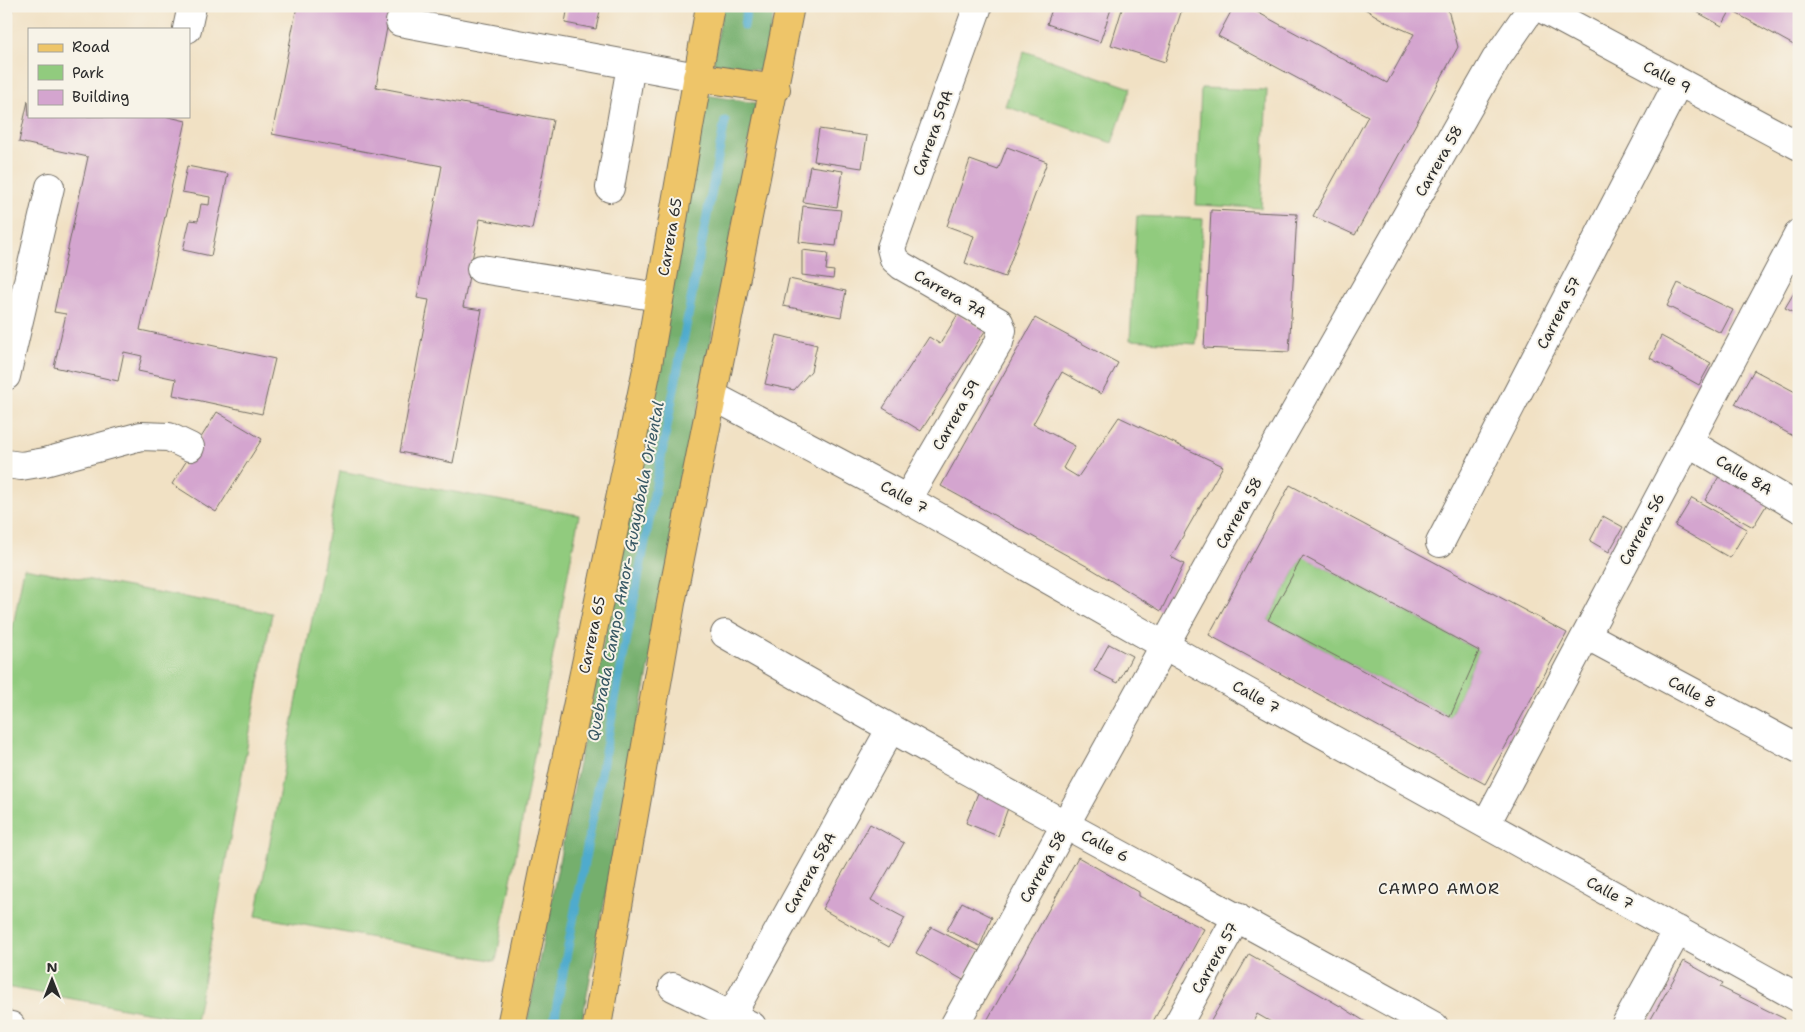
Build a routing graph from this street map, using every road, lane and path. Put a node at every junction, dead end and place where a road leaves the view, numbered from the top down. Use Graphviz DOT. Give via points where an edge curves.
graph roads {
  1 [pos="192,6"];
  2 [pos="710,6"];
  3 [pos="790,6"];
  4 [pos="978,6"];
  5 [pos="1533,6"];
  6 [pos="1537,6"];
  7 [pos="400,22"];
  8 [pos="187,28"];
  9 [pos="631,65"];
  10 [pos="698,77"];
  11 [pos="1678,83"];
  12 [pos="776,89"];
  13 [pos="1799,146"];
  14 [pos="50,187"];
  15 [pos="610,188"];
  16 [pos="1795,250"];
  17 [pos="894,259"];
  18 [pos="481,270"];
  19 [pos="659,297"];
  20 [pos="1002,330"];
  21 [pos="6,376"];
  22 [pos="713,396"];
  23 [pos="1688,442"];
  24 [pos="190,447"];
  25 [pos="6,464"];
  26 [pos="907,499"];
  27 [pos="1799,508"];
  28 [pos="1440,543"];
  29 [pos="725,634"];
  30 [pos="1586,635"];
  31 [pos="1166,646"];
  32 [pos="890,730"];
  33 [pos="1799,749"];
  34 [pos="1486,824"];
  35 [pos="1067,825"];
  36 [pos="1238,917"];
  37 [pos="1678,930"];
  38 [pos="673,987"];
  39 [pos="1799,998"];
  40 [pos="1403,1018"];
  41 [pos="741,1021"];
  42 [pos="6,1025"];
  43 [pos="11,1026"];
  44 [pos="511,1026"];
  45 [pos="596,1026"];
  46 [pos="954,1026"];
  47 [pos="1177,1026"];
  48 [pos="1434,1026"];
  49 [pos="1625,1026"];
  1 -- 8 [label="street"];
  2 -- 10 [label="main road, Carrera 65"];
  3 -- 12 [label="main road"];
  4 -- 17 [label="street, Carrera 59A" via="891,248"];
  5 -- 31 [label="street, Carrera 58" via="1496,59 1246,498"];
  6 -- 11 [label="street, Calle 9"];
  7 -- 9 [label="street"];
  9 -- 10 [label="street"];
  9 -- 15 [label="street"];
  10 -- 12 [label="main road"];
  10 -- 19 [label="main road, Carrera 65"];
  11 -- 13 [label="street, Calle 9"];
  11 -- 28 [label="street, Carrera 57"];
  12 -- 22 [label="main road"];
  14 -- 21 [label="street"];
  16 -- 23 [label="street, Carrera 56"];
  17 -- 20 [label="street, Carrera 7A" via="998,322"];
  18 -- 19 [label="street"];
  19 -- 44 [label="main road, Carrera 65" via="648,364"];
  20 -- 26 [label="street, Carrera 59"];
  22 -- 26 [label="street, Calle 7"];
  22 -- 45 [label="main road" via="671,603"];
  23 -- 27 [label="street, Calle 8A"];
  23 -- 30 [label="street, Carrera 56"];
  24 -- 25 [label="street" via="169,436 141,436 45,462 21,466"];
  26 -- 31 [label="street, Calle 7"];
  29 -- 32 [label="street, Calle 6"];
  30 -- 33 [label="street, Calle 8"];
  30 -- 34 [label="street, Carrera 56"];
  31 -- 34 [label="street, Calle 7"];
  31 -- 35 [label="street, Carrera 58"];
  32 -- 35 [label="street, Calle 6"];
  32 -- 41 [label="street, Carrera 58A"];
  34 -- 37 [label="street, Calle 7"];
  35 -- 36 [label="street, Calle 6"];
  35 -- 46 [label="street, Carrera 58"];
  36 -- 40 [label="street, Calle 6"];
  36 -- 47 [label="street, Carrera 57"];
  37 -- 39 [label="street, Calle 7"];
  37 -- 49 [label="street"];
  38 -- 41 [label="street"];
  40 -- 48 [label="street, Calle 6"];
  42 -- 43 [label="street"];
}
